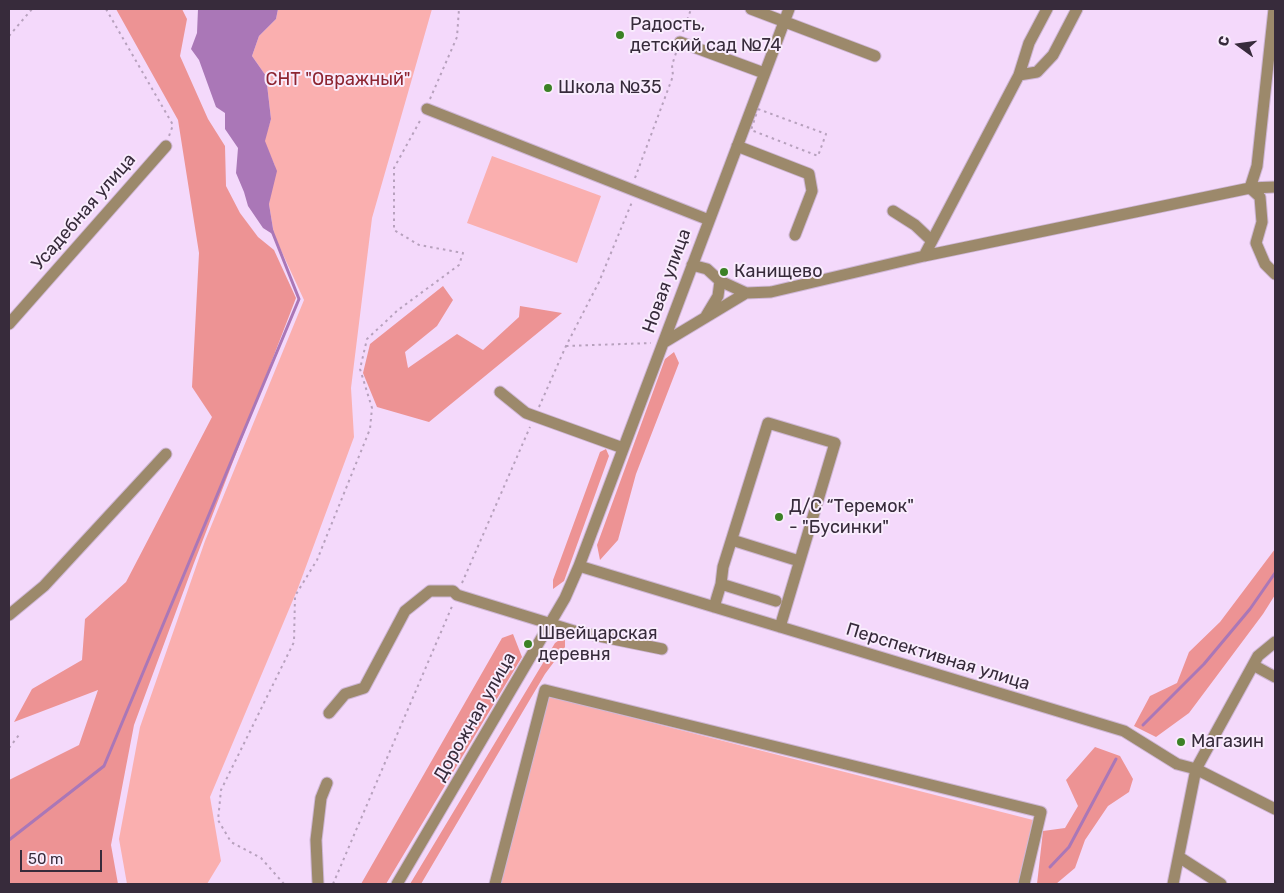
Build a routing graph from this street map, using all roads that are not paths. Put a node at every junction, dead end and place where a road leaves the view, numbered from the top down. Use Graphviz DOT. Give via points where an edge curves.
graph roads {
  1 [pos="751,9"];
  2 [pos="789,9"];
  3 [pos="1047,9"];
  4 [pos="1077,9"];
  5 [pos="1274,9"];
  6 [pos="784,21"];
  7 [pos="680,42"];
  8 [pos="875,56"];
  9 [pos="764,73"];
  10 [pos="1020,75"];
  11 [pos="427,109"];
  12 [pos="166,146"];
  13 [pos="737,146"];
  14 [pos="1275,187"];
  15 [pos="1250,188"];
  16 [pos="893,210"];
  17 [pos="709,220"];
  18 [pos="795,235"];
  19 [pos="932,241"];
  20 [pos="924,256"];
  21 [pos="692,265"];
  22 [pos="1275,274"];
  23 [pos="720,281"];
  24 [pos="746,293"];
  25 [pos="705,317"];
  26 [pos="9,324"];
  27 [pos="663,343"];
  28 [pos="500,392"];
  29 [pos="623,448"];
  30 [pos="166,454"];
  31 [pos="732,540"];
  32 [pos="800,561"];
  33 [pos="579,566"];
  34 [pos="721,584"];
  35 [pos="776,601"];
  36 [pos="714,607"];
  37 [pos="9,615"];
  38 [pos="550,624"];
  39 [pos="780,627"];
  40 [pos="1275,642"];
  41 [pos="662,649"];
  42 [pos="1253,665"];
  43 [pos="1275,677"];
  44 [pos="329,713"];
  45 [pos="1196,769"];
  46 [pos="327,783"];
  47 [pos="1275,809"];
  48 [pos="1179,857"];
  49 [pos="318,884"];
  50 [pos="397,884"];
  51 [pos="495,884"];
  52 [pos="1024,884"];
  53 [pos="1173,884"];
  54 [pos="1221,884"];
  1 -- 6 [label="street"];
  2 -- 6 [label="street, Новая улица"];
  3 -- 10 [label="street" via="1029,43"];
  4 -- 10 [label="street" via="1053,56 1037,72"];
  5 -- 15 [label="street" via="1257,166"];
  6 -- 8 [label="street"];
  6 -- 9 [label="street, Новая улица"];
  7 -- 9 [label="street"];
  9 -- 13 [label="street, Новая улица"];
  10 -- 19 [label="street"];
  11 -- 17 [label="street"];
  12 -- 26 [label="street, Усадебная улица"];
  13 -- 17 [label="street, Новая улица"];
  13 -- 18 [label="street" via="809,174 812,191"];
  14 -- 15 [label="street"];
  15 -- 20 [label="street"];
  15 -- 22 [label="street" via="1260,197 1262,222 1256,243 1265,264"];
  16 -- 19 [label="street"];
  17 -- 21 [label="street, Новая улица"];
  19 -- 20 [label="street"];
  20 -- 24 [label="street" via="772,292"];
  21 -- 23 [label="street" via="707,269"];
  21 -- 27 [label="street, Новая улица"];
  23 -- 24 [label="street"];
  23 -- 25 [label="street" via="718,296"];
  24 -- 25 [label="street"];
  25 -- 27 [label="street"];
  27 -- 29 [label="street, Новая улица"];
  28 -- 29 [label="street" via="526,413"];
  29 -- 33 [label="street, Новая улица"];
  30 -- 37 [label="street" via="44,586"];
  31 -- 32 [label="street"];
  31 -- 32 [label="street" via="768,424 834,443"];
  31 -- 34 [label="street"];
  32 -- 39 [label="street"];
  33 -- 36 [label="street, Перспективная улица"];
  33 -- 38 [label="street, Дорожная улица" via="566,598"];
  34 -- 35 [label="street"];
  34 -- 36 [label="street"];
  36 -- 39 [label="street, Перспективная улица"];
  38 -- 41 [label="street"];
  38 -- 44 [label="street" via="452,591 430,591 405,611 364,688 345,694"];
  38 -- 50 [label="street, Дорожная улица"];
  39 -- 45 [label="street, Перспективная улица" via="1124,731 1176,764"];
  40 -- 42 [label="street" via="1258,656"];
  42 -- 43 [label="street"];
  42 -- 45 [label="street"];
  45 -- 47 [label="street, Перспективная улица"];
  45 -- 48 [label="street"];
  46 -- 49 [label="street" via="321,798 316,840"];
  48 -- 53 [label="street"];
  48 -- 54 [label="street"];
  51 -- 52 [label="street" via="545,690 1041,812"];
}
